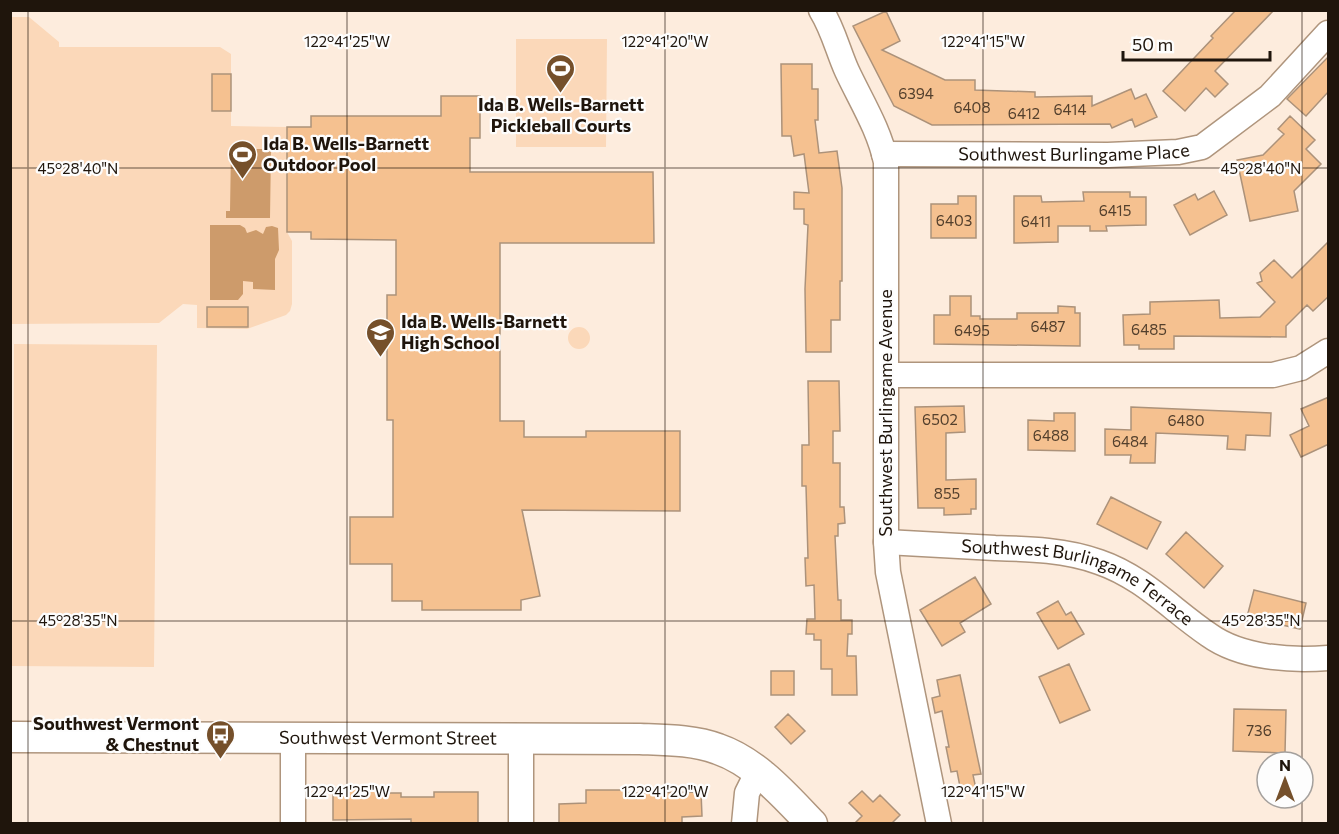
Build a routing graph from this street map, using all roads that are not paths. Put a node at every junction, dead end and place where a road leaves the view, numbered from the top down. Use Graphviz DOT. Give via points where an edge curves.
graph roads {
  1 [pos="821,10"];
  2 [pos="1329,33"];
  3 [pos="884,154"];
  4 [pos="1329,351"];
  5 [pos="887,375"];
  6 [pos="886,542"];
  7 [pos="1329,658"];
  8 [pos="10,737"];
  9 [pos="293,738"];
  10 [pos="521,740"];
  11 [pos="758,771"];
  12 [pos="293,824"];
  13 [pos="521,824"];
  14 [pos="744,824"];
  15 [pos="812,824"];
  16 [pos="939,824"];
  1 -- 3 [label="street, Southwest Burlingame Avenue" via="830,23"];
  2 -- 3 [label="street, Southwest Burlingame Place" via="1270,96 1202,147 1108,155"];
  3 -- 5 [label="street, Southwest Burlingame Avenue"];
  4 -- 5 [label="street" via="1301,368 1273,375"];
  5 -- 6 [label="street, Southwest Burlingame Avenue"];
  6 -- 7 [label="street, Southwest Burlingame Terrace" via="1028,549 1082,556 1131,576 1225,644 1275,656"];
  6 -- 16 [label="street, Southwest Burlingame Avenue" via="891,595"];
  8 -- 9 [label="street, Southwest Vermont Street"];
  9 -- 10 [label="street, Southwest Vermont Street"];
  9 -- 12 [label="street"];
  10 -- 11 [label="street, Southwest Vermont Street" via="687,742 718,748"];
  10 -- 13 [label="street"];
  11 -- 14 [label="street" via="747,793"];
  11 -- 15 [label="street, Southwest Vermont Street"];
}
